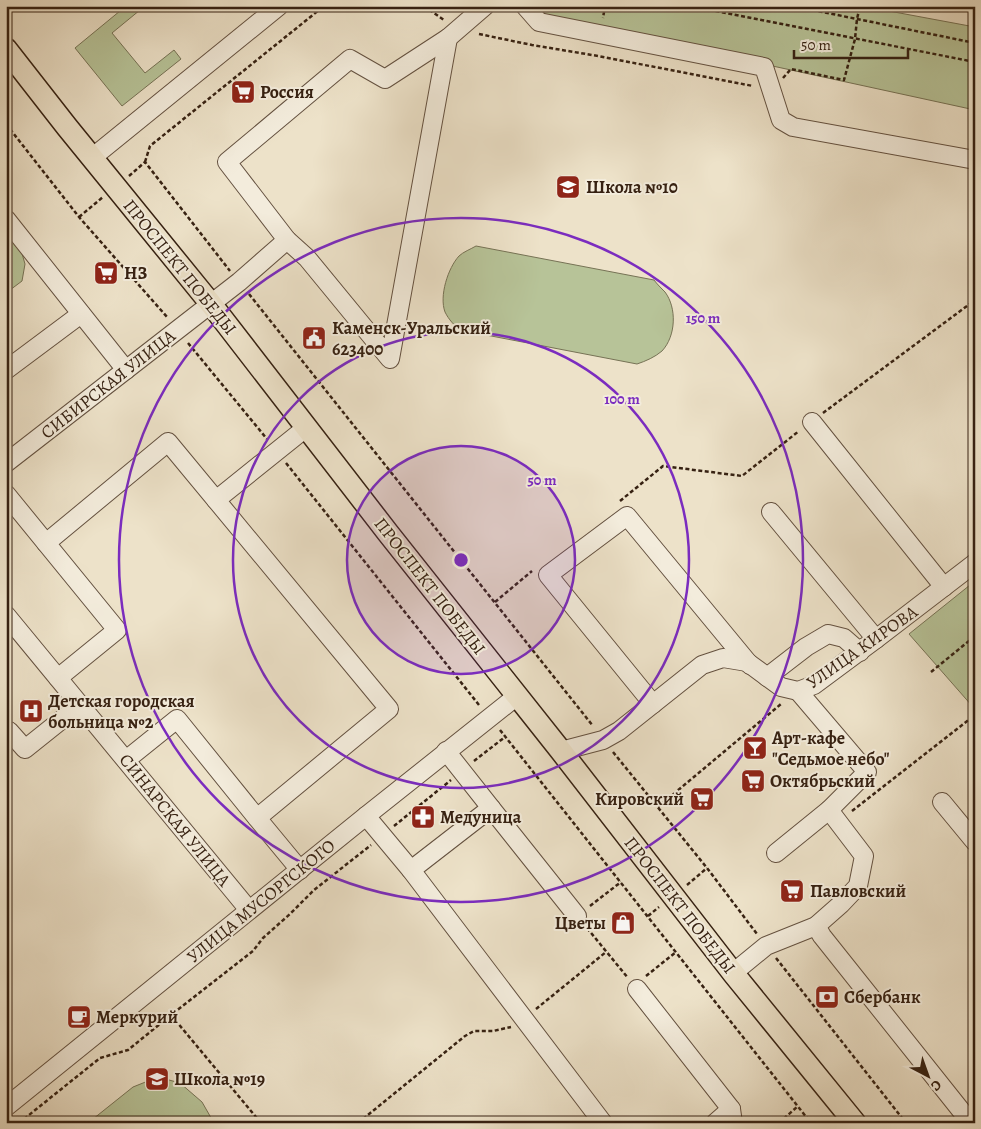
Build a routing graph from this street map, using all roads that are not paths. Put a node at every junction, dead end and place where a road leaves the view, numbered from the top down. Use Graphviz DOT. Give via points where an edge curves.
graph roads {
  1 [pos="279,6"];
  2 [pos="485,6"];
  3 [pos="525,6"];
  4 [pos="453,34"];
  5 [pos="6,49"];
  6 [pos="92,157"];
  7 [pos="975,160"];
  8 [pos="6,219"];
  9 [pos="287,240"];
  10 [pos="211,304"];
  11 [pos="82,314"];
  12 [pos="6,370"];
  13 [pos="126,370"];
  14 [pos="812,422"];
  15 [pos="307,427"];
  16 [pos="6,463"];
  17 [pos="6,494"];
  18 [pos="216,500"];
  19 [pos="771,512"];
  20 [pos="46,543"];
  21 [pos="975,563"];
  22 [pos="944,588"];
  23 [pos="6,615"];
  24 [pos="876,639"];
  25 [pos="860,652"];
  26 [pos="750,665"];
  27 [pos="767,677"];
  28 [pos="58,678"];
  29 [pos="798,691"];
  30 [pos="517,696"];
  31 [pos="653,704"];
  32 [pos="80,705"];
  33 [pos="9,731"];
  34 [pos="561,751"];
  35 [pos="446,752"];
  36 [pos="126,760"];
  37 [pos="942,802"];
  38 [pos="491,808"];
  39 [pos="366,816"];
  40 [pos="834,816"];
  41 [pos="257,818"];
  42 [pos="975,842"];
  43 [pos="776,853"];
  44 [pos="300,870"];
  45 [pos="411,870"];
  46 [pos="249,910"];
  47 [pos="576,916"];
  48 [pos="816,926"];
  49 [pos="732,973"];
  50 [pos="636,987"];
  51 [pos="6,1107"];
  52 [pos="732,1116"];
  53 [pos="603,1123"];
  54 [pos="715,1123"];
  55 [pos="855,1123"];
  56 [pos="971,1123"];
  1 -- 6 [label="street"];
  2 -- 4 [label="street"];
  3 -- 7 [label="street" via="539,22 764,67 781,120 793,127"];
  4 -- 9 [label="street" via="385,79 350,59 227,162"];
  4 -- 9 [label="street" via="390,359 307,258"];
  5 -- 6 [label="main road, ПРОСПЕКТ ПОБЕДЫ"];
  6 -- 10 [label="main road, ПРОСПЕКТ ПОБЕДЫ"];
  8 -- 11 [label="street"];
  9 -- 10 [label="street, СИБИРСКАЯ УЛИЦА"];
  10 -- 13 [label="street, СИБИРСКАЯ УЛИЦА"];
  10 -- 15 [label="main road, ПРОСПЕКТ ПОБЕДЫ"];
  11 -- 12 [label="street"];
  11 -- 13 [label="street"];
  13 -- 16 [label="street, СИБИРСКАЯ УЛИЦА"];
  14 -- 22 [label="street"];
  15 -- 18 [label="street"];
  15 -- 30 [label="main road, ПРОСПЕКТ ПОБЕДЫ"];
  17 -- 20 [label="street"];
  18 -- 20 [label="street" via="168,442"];
  18 -- 41 [label="street" via="389,709"];
  19 -- 24 [label="street"];
  20 -- 28 [label="street" via="117,630"];
  21 -- 22 [label="street, УЛИЦА КИРОВА"];
  22 -- 24 [label="street, УЛИЦА КИРОВА"];
  23 -- 28 [label="street, СИНАРСКАЯ УЛИЦА"];
  24 -- 25 [label="street, УЛИЦА КИРОВА"];
  25 -- 27 [label="street" via="844,638 828,634 806,646"];
  25 -- 29 [label="street, УЛИЦА КИРОВА" via="814,685"];
  26 -- 27 [label="street, УЛИЦА КИРОВА"];
  26 -- 31 [label="street, УЛИЦА КИРОВА" via="723,658 702,665"];
  26 -- 31 [label="street" via="627,516 548,575"];
  27 -- 29 [label="street, УЛИЦА КИРОВА"];
  28 -- 32 [label="street, СИНАРСКАЯ УЛИЦА"];
  29 -- 40 [label="street" via="867,772"];
  30 -- 34 [label="main road, ПРОСПЕКТ ПОБЕДЫ"];
  30 -- 35 [label="street, УЛИЦА МУСОРГСКОГО"];
  31 -- 34 [label="street, УЛИЦА КИРОВА" via="603,740"];
  32 -- 33 [label="street" via="25,750"];
  32 -- 36 [label="street, СИНАРСКАЯ УЛИЦА"];
  34 -- 49 [label="main road, ПРОСПЕКТ ПОБЕДЫ"];
  35 -- 38 [label="street"];
  35 -- 39 [label="street, УЛИЦА МУСОРГСКОГО"];
  36 -- 41 [label="street" via="177,719"];
  36 -- 46 [label="street, СИНАРСКАЯ УЛИЦА"];
  37 -- 42 [label="street"];
  38 -- 45 [label="street"];
  38 -- 47 [label="street"];
  39 -- 44 [label="street, УЛИЦА МУСОРГСКОГО"];
  39 -- 45 [label="street"];
  40 -- 43 [label="street"];
  40 -- 48 [label="street" via="864,856 858,886"];
  41 -- 44 [label="street"];
  44 -- 46 [label="street, УЛИЦА МУСОРГСКОГО"];
  45 -- 53 [label="street"];
  46 -- 51 [label="street, УЛИЦА МУСОРГСКОГО"];
  48 -- 49 [label="street" via="766,946"];
  48 -- 56 [label="street"];
  49 -- 55 [label="main road, ПРОСПЕКТ ПОБЕДЫ"];
  50 -- 52 [label="street"];
  52 -- 54 [label="street"];
}
